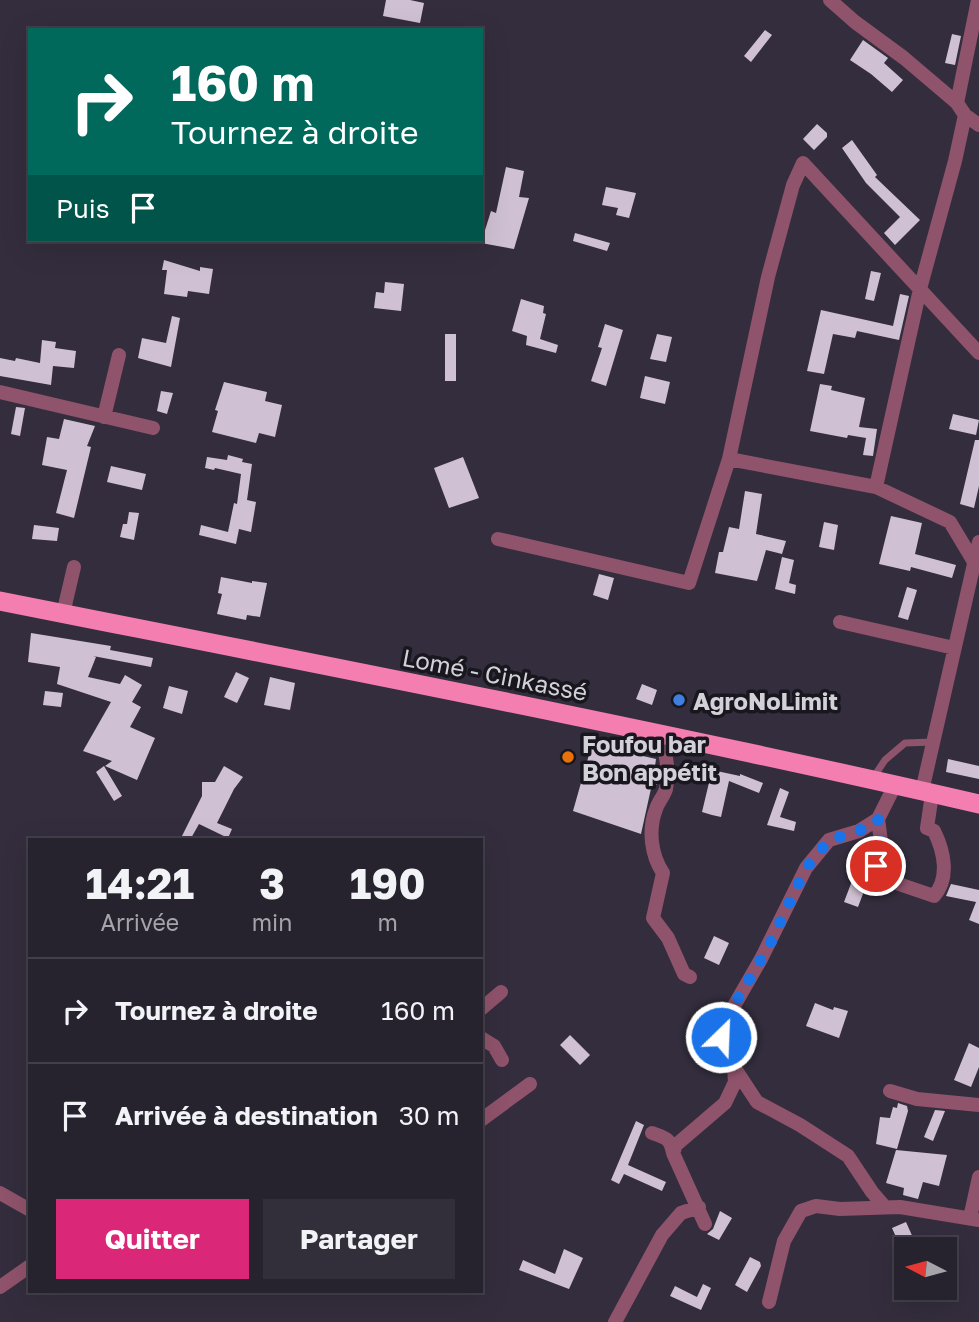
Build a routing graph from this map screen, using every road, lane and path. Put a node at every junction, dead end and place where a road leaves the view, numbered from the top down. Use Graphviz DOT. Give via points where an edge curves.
graph roads {
  1 [pos="830,0"];
  2 [pos="978,0"];
  3 [pos="961,109"];
  4 [pos="979,125"];
  5 [pos="920,289"];
  6 [pos="979,353"];
  7 [pos="119,355"];
  8 [pos="0,392"];
  9 [pos="104,417"];
  10 [pos="153,428"];
  11 [pos="729,459"];
  12 [pos="876,488"];
  13 [pos="498,539"];
  14 [pos="979,542"];
  15 [pos="974,562"];
  16 [pos="74,567"];
  17 [pos="0,601"];
  18 [pos="63,614"];
  19 [pos="840,622"];
  20 [pos="954,648"];
  21 [pos="661,734"];
  22 [pos="933,742"];
  23 [pos="872,780"];
  24 [pos="895,785"];
  25 [pos="927,792"];
  26 [pos="979,804"];
  27 [pos="878,819"];
  28 [pos="690,977"];
  29 [pos="501,992"];
  30 [pos="483,1007"];
  31 [pos="483,1039"];
  32 [pos="502,1060"];
  33 [pos="734,1067"];
  34 [pos="530,1084"];
  35 [pos="890,1091"];
  36 [pos="979,1105"];
  37 [pos="483,1119"];
  38 [pos="688,1134"];
  39 [pos="673,1153"];
  40 [pos="979,1177"];
  41 [pos="0,1193"];
  42 [pos="699,1207"];
  43 [pos="886,1207"];
  44 [pos="28,1209"];
  45 [pos="974,1219"];
  46 [pos="705,1224"];
  47 [pos="28,1267"];
  48 [pos="0,1287"];
  49 [pos="769,1302"];
  50 [pos="615,1322"];
  1 -- 3 [label="street"];
  2 -- 3 [label="street"];
  3 -- 4 [label="street"];
  3 -- 5 [label="street" via="955,161"];
  5 -- 6 [label="street"];
  5 -- 11 [label="street" via="803,163 768,276"];
  5 -- 12 [label="street"];
  7 -- 9 [label="street"];
  8 -- 9 [label="street"];
  9 -- 10 [label="street"];
  11 -- 12 [label="street"];
  11 -- 13 [label="street" via="689,583"];
  12 -- 15 [label="street" via="950,522"];
  14 -- 15 [label="street"];
  15 -- 20 [label="street"];
  16 -- 18 [label="street"];
  17 -- 18 [label="highway, Lomé - Cinkassé"];
  18 -- 21 [label="highway, Lomé - Cinkassé"];
  19 -- 20 [label="street"];
  20 -- 22 [label="street"];
  21 -- 23 [label="highway, Lomé - Cinkassé"];
  21 -- 28 [label="street" via="666,790 656,809 652,845 663,873 653,918"];
  22 -- 23 [label="lane" via="905,743 885,760"];
  22 -- 25 [label="street"];
  23 -- 24 [label="highway, Lomé - Cinkassé"];
  24 -- 25 [label="highway, Lomé - Cinkassé"];
  24 -- 27 [label="street"];
  25 -- 26 [label="highway, Lomé - Cinkassé"];
  25 -- 27 [label="street" via="927,828 938,839 944,876 934,896 893,882 876,866 881,842"];
  27 -- 33 [label="street" via="859,831 829,840 806,868 727,1017 721,1037"];
  29 -- 30 [label="street"];
  31 -- 32 [label="street" via="494,1046"];
  33 -- 38 [label="street" via="735,1082 725,1103"];
  33 -- 43 [label="street" via="757,1102 848,1156"];
  34 -- 37 [label="street"];
  35 -- 36 [label="street" via="917,1099"];
  38 -- 39 [label="street"];
  38 -- 39 [label="street" via="660,1135 671,1142"];
  39 -- 42 [label="street"];
  40 -- 45 [label="street"];
  41 -- 44 [label="street"];
  42 -- 46 [label="street"];
  42 -- 50 [label="street" via="681,1213 662,1235"];
  43 -- 45 [label="street"];
  43 -- 49 [label="street" via="816,1206 801,1211 784,1241"];
  47 -- 48 [label="street"];
}
